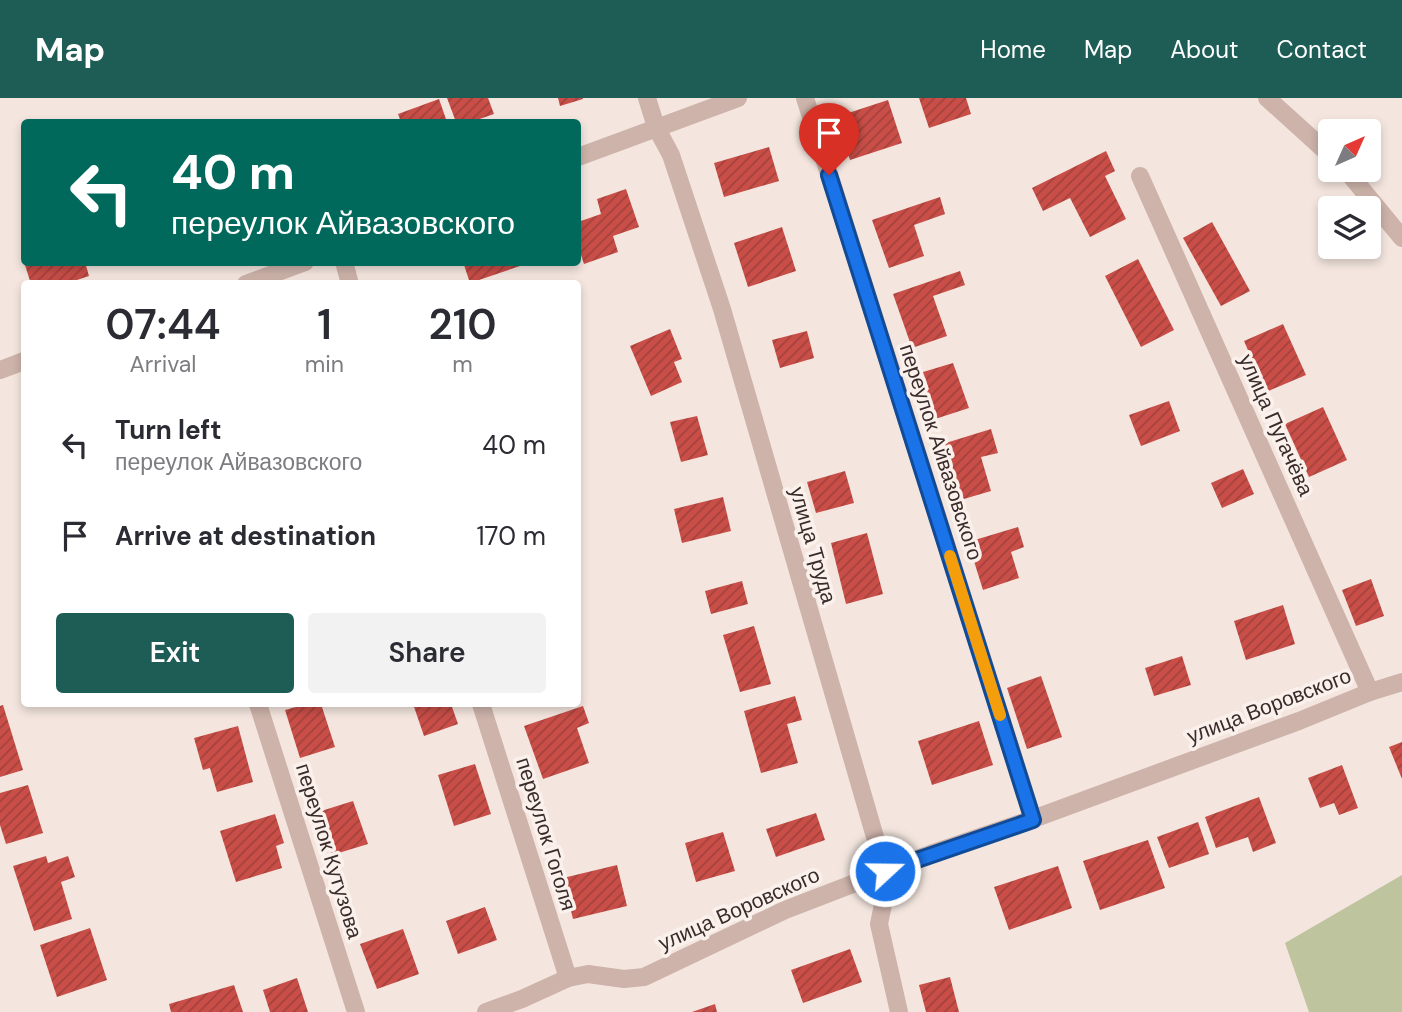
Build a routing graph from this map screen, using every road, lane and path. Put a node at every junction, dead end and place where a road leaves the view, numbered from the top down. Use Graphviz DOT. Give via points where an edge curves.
graph roads {
  1 [pos="647,98"];
  2 [pos="738,98"];
  3 [pos="805,98"];
  4 [pos="1266,98"];
  5 [pos="656,127"];
  6 [pos="1318,144"];
  7 [pos="581,157"];
  8 [pos="1140,176"];
  9 [pos="1356,182"];
  10 [pos="1402,238"];
  11 [pos="295,266"];
  12 [pos="257,280"];
  13 [pos="21,362"];
  14 [pos="0,370"];
  15 [pos="1402,682"];
  16 [pos="1370,692"];
  17 [pos="259,707"];
  18 [pos="482,707"];
  19 [pos="1033,820"];
  20 [pos="885,871"];
  21 [pos="568,978"];
  22 [pos="356,1012"];
  23 [pos="486,1012"];
  24 [pos="899,1012"];
  1 -- 5 [label="street, улица Труда"];
  2 -- 5 [label="street"];
  3 -- 19 [label="street, переулок Айвазовского"];
  4 -- 6 [label="street"];
  5 -- 7 [label="street"];
  5 -- 20 [label="street, улица Труда" via="671,155 722,309"];
  8 -- 16 [label="street, улица Пугачёва"];
  9 -- 10 [label="street"];
  11 -- 12 [label="street"];
  13 -- 14 [label="street"];
  15 -- 16 [label="street, улица Воровского"];
  16 -- 19 [label="street, улица Воровского"];
  17 -- 22 [label="street, переулок Кутузова"];
  18 -- 21 [label="street, переулок Гоголя"];
  19 -- 20 [label="street, улица Воровского"];
  20 -- 21 [label="street, улица Воровского" via="785,910 644,977 588,974"];
  20 -- 24 [label="street, улица Труда" via="879,924"];
  21 -- 23 [label="street, улица Воровского"];
}
